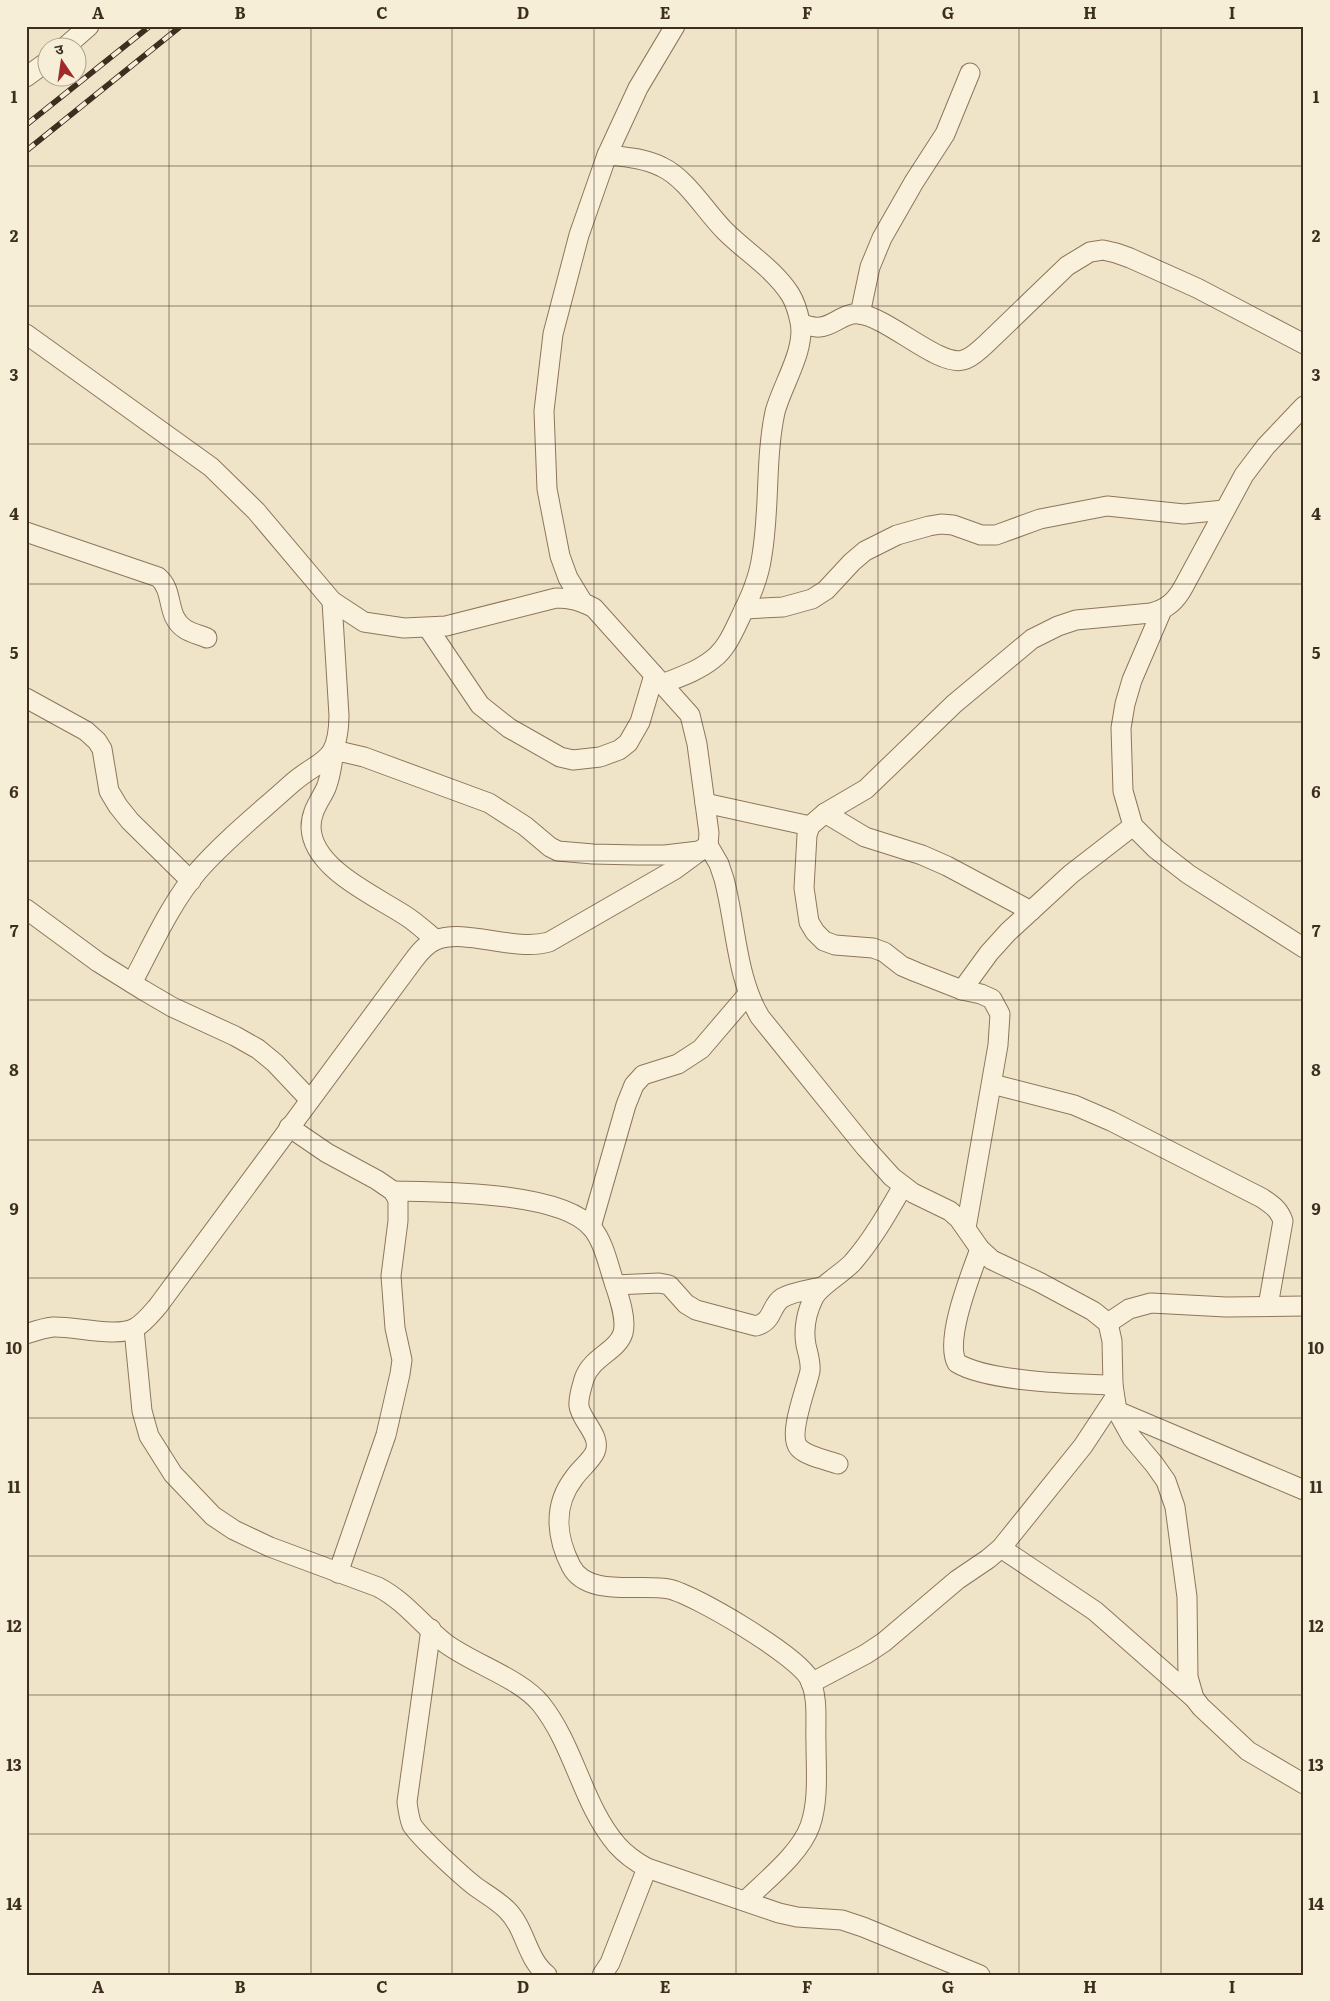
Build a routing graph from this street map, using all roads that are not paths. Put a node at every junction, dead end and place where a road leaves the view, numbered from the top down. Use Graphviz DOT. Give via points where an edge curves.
graph roads {
  1 [pos="88,26"];
  2 [pos="675,26"];
  3 [pos="75,38"];
  4 [pos="38,68"];
  5 [pos="970,73"];
  6 [pos="26,77"];
  7 [pos="607,155"];
  8 [pos="860,314"];
  9 [pos="801,324"];
  10 [pos="26,334"];
  11 [pos="1304,344"];
  12 [pos="1304,406"];
  13 [pos="1224,510"];
  14 [pos="26,532"];
  15 [pos="332,601"];
  16 [pos="582,601"];
  17 [pos="744,610"];
  18 [pos="1162,610"];
  19 [pos="428,628"];
  20 [pos="207,638"];
  21 [pos="658,679"];
  22 [pos="26,698"];
  23 [pos="334,750"];
  24 [pos="705,803"];
  25 [pos="825,813"];
  26 [pos="810,826"];
  27 [pos="1133,826"];
  28 [pos="704,848"];
  29 [pos="191,881"];
  30 [pos="26,909"];
  31 [pos="1031,911"];
  32 [pos="436,940"];
  33 [pos="1304,948"];
  34 [pos="132,983"];
  35 [pos="962,990"];
  36 [pos="748,994"];
  37 [pos="992,1084"];
  38 [pos="310,1100"];
  39 [pos="289,1127"];
  40 [pos="903,1186"];
  41 [pos="393,1191"];
  42 [pos="591,1227"];
  43 [pos="966,1228"];
  44 [pos="980,1249"];
  45 [pos="615,1285"];
  46 [pos="821,1287"];
  47 [pos="1268,1306"];
  48 [pos="1304,1306"];
  49 [pos="1108,1323"];
  50 [pos="134,1329"];
  51 [pos="26,1334"];
  52 [pos="1115,1398"];
  53 [pos="838,1464"];
  54 [pos="1304,1490"];
  55 [pos="1001,1548"];
  56 [pos="338,1573"];
  57 [pos="431,1629"];
  58 [pos="811,1683"];
  59 [pos="1194,1698"];
  60 [pos="1304,1784"];
  61 [pos="647,1868"];
  62 [pos="745,1902"];
  63 [pos="547,1975"];
  64 [pos="602,1975"];
  65 [pos="980,1975"];
  1 -- 3 [label="street"];
  2 -- 7 [label="street" via="638,88"];
  4 -- 6 [label="street"];
  5 -- 8 [label="street" via="945,134 882,238 870,267"];
  7 -- 9 [label="street" via="641,158 664,167 679,180 727,233 781,282 790,294"];
  7 -- 16 [label="street" via="558,310 544,411 547,489 555,539 568,578"];
  8 -- 9 [label="street" via="849,314 820,327"];
  8 -- 11 [label="street" via="901,332 936,354 951,360 963,360 985,345 1067,266 1090,252 1103,250 1130,258 1197,288"];
  9 -- 17 [label="street" via="799,346 776,410 762,554 755,585"];
  10 -- 15 [label="street" via="224,478 256,510"];
  12 -- 13 [label="street" via="1254,460"];
  13 -- 17 [label="street" via="1184,514 1107,506 1040,519 996,535 981,535 952,525 929,526 897,534 865,551 826,590 812,599 783,607"];
  13 -- 18 [label="street" via="1177,599"];
  14 -- 20 [label="street" via="158,577 168,590 171,612 176,621 186,630"];
  15 -- 19 [label="street" via="364,622"];
  15 -- 23 [label="street" via="339,716"];
  16 -- 19 [label="street" via="568,598 543,600"];
  16 -- 21 [label="street" via="602,616"];
  17 -- 21 [label="street" via="714,659 698,669"];
  18 -- 25 [label="street" via="1076,620 1032,639 954,704 866,789"];
  18 -- 27 [label="street" via="1124,704 1121,728 1123,791"];
  19 -- 21 [label="street" via="480,705 510,728 560,757 573,760 610,755 624,747 634,735"];
  21 -- 24 [label="street" via="690,715"];
  22 -- 29 [label="street" via="86,731 97,741 102,750 109,791 118,806"];
  23 -- 28 [label="street" via="364,757 489,803 558,850 665,855"];
  23 -- 29 [label="street" via="326,760 291,784 212,856"];
  23 -- 32 [label="street" via="331,774 311,827 320,851 328,863 354,885 406,916"];
  24 -- 26 [label="street"];
  24 -- 28 [label="street" via="709,834"];
  25 -- 26 [label="street"];
  25 -- 31 [label="street" via="865,837 947,866"];
  26 -- 35 [label="street" via="804,888 809,922 815,932 824,941 836,945 884,952 902,966"];
  27 -- 31 [label="street" via="1071,874"];
  27 -- 33 [label="street" via="1188,874"];
  28 -- 32 [label="street" via="674,870 549,942 508,944 449,937"];
  28 -- 36 [label="street" via="719,864"];
  29 -- 34 [label="street"];
  30 -- 34 [label="street"];
  31 -- 35 [label="street" via="989,953"];
  32 -- 38 [label="street" via="412,961"];
  34 -- 38 [label="street" via="172,1007 258,1049"];
  35 -- 37 [label="street" via="981,994 998,1006 1001,1025"];
  36 -- 40 [label="street" via="760,1017 866,1147"];
  36 -- 42 [label="street" via="701,1049 678,1064 643,1075 634,1085"];
  37 -- 43 [label="street"];
  37 -- 47 [label="street" via="1054,1098 1093,1113 1262,1198 1280,1211 1282,1233"];
  38 -- 39 [label="street"];
  39 -- 41 [label="street"];
  39 -- 50 [label="street" via="158,1306"];
  40 -- 43 [label="street" via="950,1211"];
  40 -- 46 [label="street" via="862,1251 840,1275"];
  41 -- 42 [label="street" via="466,1193 516,1199 569,1212"];
  41 -- 56 [label="street" via="398,1200 398,1210 391,1276 395,1328 402,1360 400,1374 386,1435"];
  42 -- 45 [label="street"];
  43 -- 44 [label="street"];
  44 -- 49 [label="street" via="992,1260 1039,1282"];
  44 -- 52 [label="street" via="958,1316 953,1351 957,1363 972,1370 1013,1378 1082,1384"];
  45 -- 46 [label="street" via="669,1285 696,1310 756,1326 769,1318 783,1297"];
  45 -- 58 [label="street" via="624,1332 619,1341 590,1366 579,1396 584,1421 597,1444 595,1452 572,1481 559,1509 565,1554 576,1574 586,1581 625,1589 658,1587 687,1594 781,1650 802,1668"];
  46 -- 53 [label="street" via="809,1308 806,1322 810,1370 795,1439 799,1448"];
  47 -- 48 [label="street"];
  47 -- 49 [label="street" via="1151,1303 1129,1309"];
  49 -- 52 [label="street"];
  50 -- 51 [label="street" via="121,1332 52,1327"];
  50 -- 56 [label="street" via="142,1411 149,1436 173,1474 213,1516 234,1530"];
  52 -- 54 [label="street"];
  52 -- 55 [label="street" via="1083,1446"];
  52 -- 59 [label="street" via="1132,1438 1166,1481 1175,1507 1187,1597 1188,1677"];
  55 -- 58 [label="street" via="957,1580 884,1642"];
  55 -- 59 [label="street" via="1095,1612"];
  56 -- 57 [label="street" via="392,1594"];
  57 -- 61 [label="street" via="458,1651 514,1681 540,1703 560,1734 582,1786 606,1830 631,1858"];
  57 -- 63 [label="street" via="407,1802 409,1815 413,1826 423,1837 474,1886 508,1910 530,1956"];
  58 -- 62 [label="street" via="816,1705 816,1790 811,1823 802,1842"];
  59 -- 60 [label="street" via="1200,1708 1248,1750"];
  61 -- 62 [label="street"];
  61 -- 64 [label="street" via="610,1963"];
  62 -- 65 [label="street" via="796,1917 849,1922"];
}
